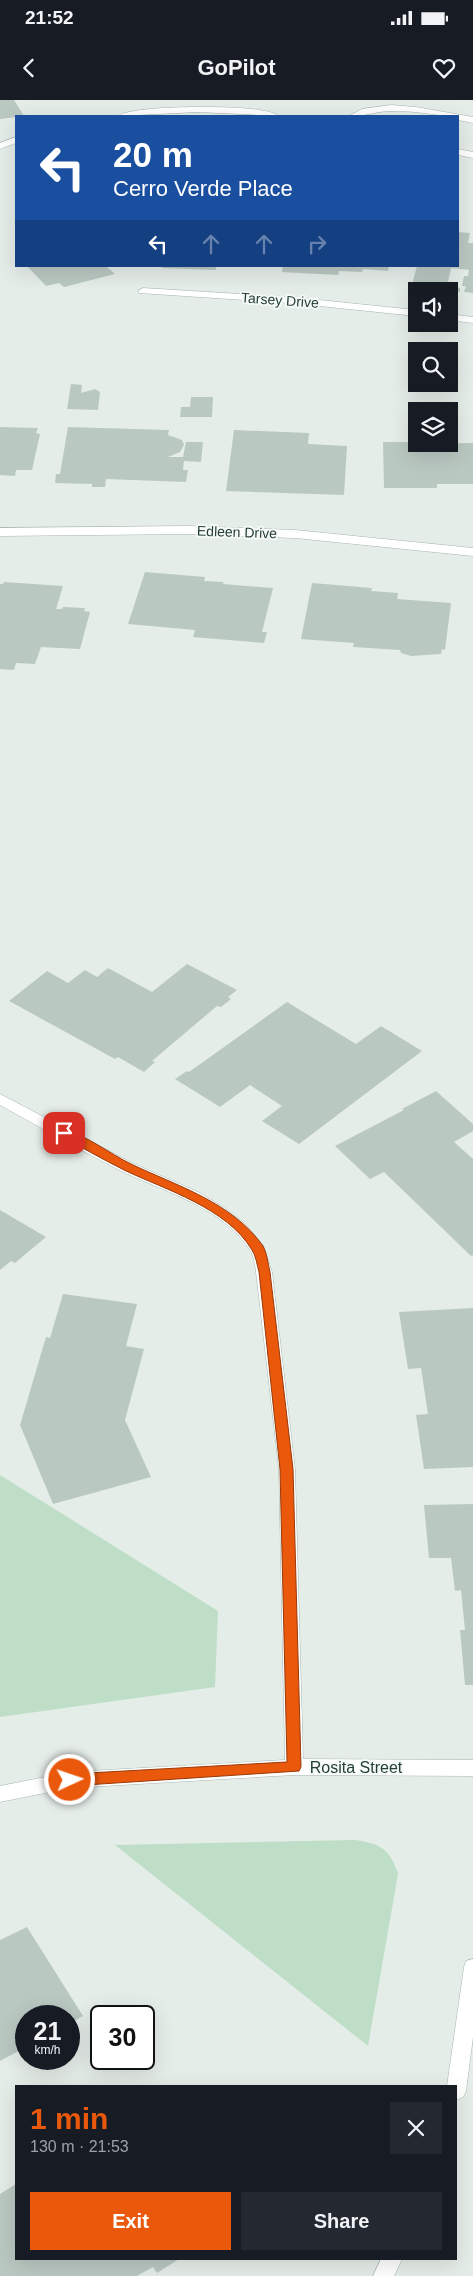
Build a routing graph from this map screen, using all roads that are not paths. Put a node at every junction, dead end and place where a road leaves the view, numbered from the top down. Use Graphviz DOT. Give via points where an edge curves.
graph roads {
  1 [pos="130,115"];
  2 [pos="269,115"];
  3 [pos="357,115"];
  4 [pos="446,115"];
  5 [pos="459,118"];
  6 [pos="473,120"];
  7 [pos="15,140"];
  8 [pos="0,146"];
  9 [pos="459,152"];
  10 [pos="473,155"];
  11 [pos="143,291"];
  12 [pos="408,312"];
  13 [pos="458,318"];
  14 [pos="473,320"];
  15 [pos="0,532"];
  16 [pos="473,552"];
  17 [pos="0,1099"];
  18 [pos="294,1767"];
  19 [pos="473,1768"];
  20 [pos="0,1794"];
  21 [pos="473,1968"];
  22 [pos="457,2085"];
  23 [pos="391,2260"];
  24 [pos="383,2276"];
  1 -- 2 [label="street" via="198,110"];
  3 -- 4 [label="street" via="391,108"];
  5 -- 6 [label="street"];
  7 -- 8 [label="street"];
  9 -- 10 [label="street"];
  11 -- 12 [label="street, Tarsey Drive" via="290,300"];
  13 -- 14 [label="street"];
  15 -- 16 [label="street, Edleen Drive" via="188,530 295,534"];
  17 -- 18 [label="street" via="127,1166 193,1196 239,1227 258,1249 264,1272 287,1469"];
  18 -- 19 [label="street, Rosita Street"];
  18 -- 20 [label="street, Rosita Street" via="70,1780"];
  21 -- 22 [label="street"];
  23 -- 24 [label="street"];
}
